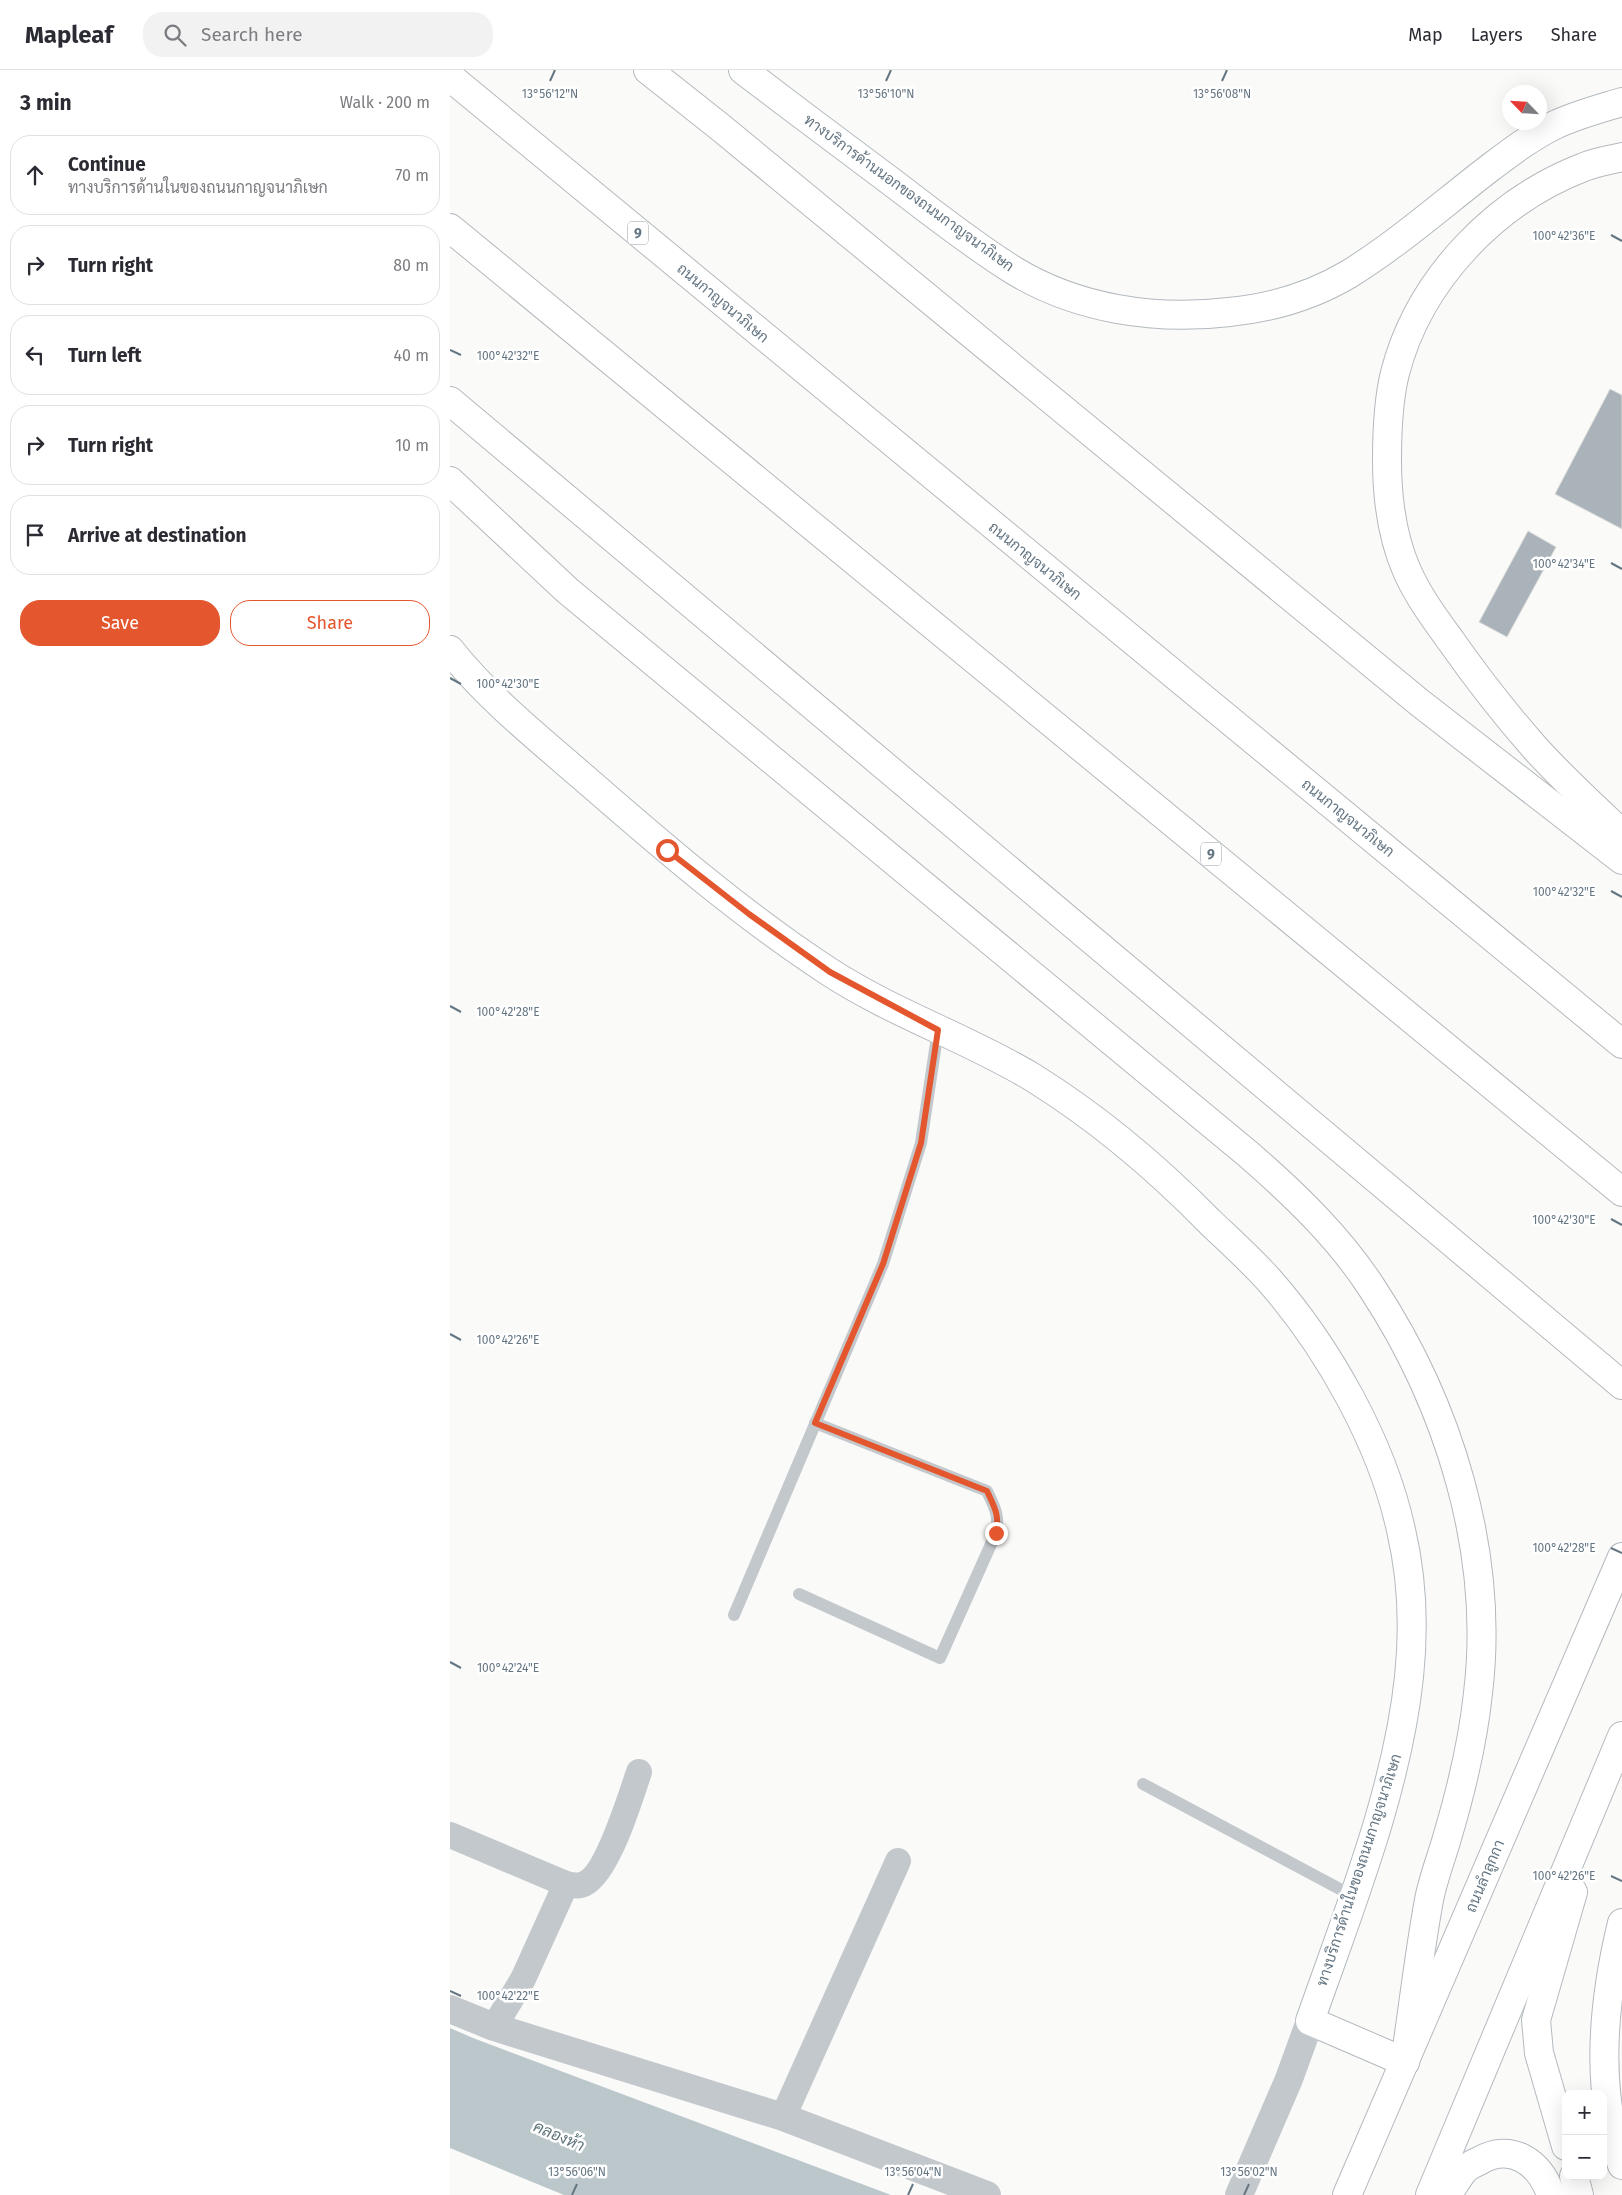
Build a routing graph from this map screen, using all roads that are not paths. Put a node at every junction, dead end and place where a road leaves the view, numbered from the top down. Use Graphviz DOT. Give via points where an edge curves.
graph roads {
  1 [pos="648,70"];
  2 [pos="743,70"];
  3 [pos="450,77"];
  4 [pos="1622,102"];
  5 [pos="1622,156"];
  6 [pos="450,228"];
  7 [pos="450,401"];
  8 [pos="450,481"];
  9 [pos="450,650"];
  10 [pos="1622,834"];
  11 [pos="1622,860"];
  12 [pos="938,1030"];
  13 [pos="1622,1044"];
  14 [pos="1622,1192"];
  15 [pos="1622,1385"];
  16 [pos="815,1423"];
  17 [pos="1622,1557"];
  18 [pos="799,1594"];
  19 [pos="734,1615"];
  20 [pos="1622,1736"];
  21 [pos="639,1772"];
  22 [pos="1143,1784"];
  23 [pos="450,1835"];
  24 [pos="1572,1856"];
  25 [pos="898,1861"];
  26 [pos="566,1884"];
  27 [pos="1353,1896"];
  28 [pos="1622,1923"];
  29 [pos="450,2009"];
  30 [pos="1310,2021"];
  31 [pos="494,2027"];
  32 [pos="1405,2062"];
  33 [pos="783,2117"];
  34 [pos="1563,2135"];
  35 [pos="1622,2165"];
  36 [pos="1575,2180"];
  37 [pos="987,2195"];
  38 [pos="1239,2195"];
  39 [pos="1347,2195"];
  40 [pos="1430,2195"];
  41 [pos="1447,2195"];
  42 [pos="1551,2195"];
  43 [pos="1579,2195"];
  1 -- 11 [label="main road" via="1420,702"];
  2 -- 4 [label="main road, ทางบริการด้านนอกของถนนกาญจนาภิเษก" via="1014,270 1082,300 1112,309 1159,315 1206,315 1254,309 1319,290 1348,275 1404,236 1441,204 1528,140 1555,125"];
  3 -- 13 [label="main road, ถนนกาญจนาภิเษก / 9"];
  5 -- 10 [label="main road" via="1584,167 1544,186 1508,209 1456,257 1430,294 1410,332 1395,372 1387,475 1394,532 1406,570 1425,604 1467,664 1536,749"];
  6 -- 14 [label="main road, 9"];
  7 -- 15 [label="main road"];
  8 -- 32 [label="main road" via="568,591 1248,1154 1301,1202 1345,1251 1372,1288 1414,1360 1438,1417 1465,1503 1479,1580 1481,1626 1479,1682 1472,1737 1429,1898"];
  9 -- 12 [label="main road, ทางบริการด้านในของถนนกาญจนาภิเษก" via="522,725 667,850 749,914 830,972"];
  12 -- 16 [label="lane" via="918,1152 883,1264"];
  12 -- 27 [label="main road, ทางบริการด้านในของถนนกาญจนาภิเษก" via="994,1056 1058,1094 1118,1137 1170,1182 1269,1281 1321,1347 1364,1423 1401,1530 1411,1621 1402,1727 1391,1775"];
  16 -- 18 [label="lane" via="987,1491 998,1522 940,1658"];
  16 -- 19 [label="lane"];
  17 -- 32 [label="main road, ถนนลำลูกกา"];
  20 -- 24 [label="main road"];
  21 -- 26 [label="street" via="618,1835 593,1878 582,1885"];
  22 -- 27 [label="lane"];
  23 -- 26 [label="street"];
  24 -- 34 [label="main road" via="1574,1888 1536,2020 1539,2053"];
  24 -- 40 [label="main road"];
  25 -- 33 [label="street"];
  26 -- 31 [label="street" via="523,1979"];
  27 -- 30 [label="main road, ทางบริการด้านในของถนนกาญจนาภิเษก"];
  28 -- 35 [label="main road" via="1610,1989 1604,2058 1606,2106"];
  29 -- 31 [label="street"];
  30 -- 32 [label="main road"];
  30 -- 38 [label="street"];
  31 -- 33 [label="street"];
  32 -- 39 [label="main road, ถนนลำลูกกา"];
  33 -- 37 [label="street"];
  36 -- 43 [label="main road"];
  41 -- 42 [label="main road" via="1466,2168 1487,2156 1506,2152 1536,2167"];
}
